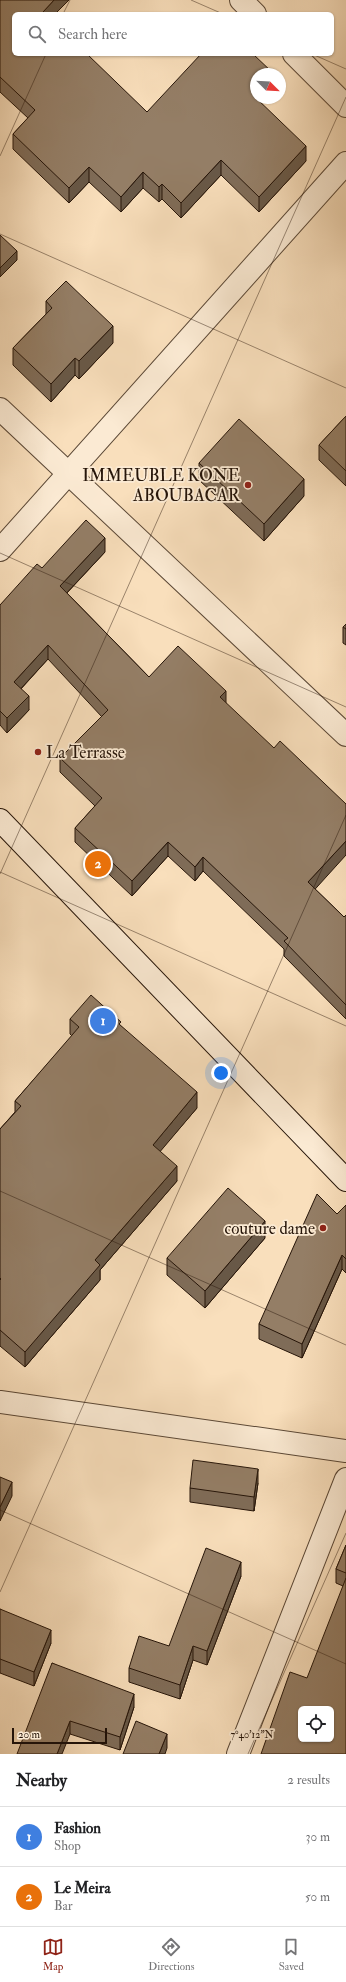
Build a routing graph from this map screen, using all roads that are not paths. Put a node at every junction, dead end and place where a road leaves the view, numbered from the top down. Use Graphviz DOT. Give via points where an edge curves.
graph roads {
  1 [pos="241,0"];
  2 [pos="253,12"];
  3 [pos="296,56"];
  4 [pos="346,106"];
  5 [pos="346,163"];
  6 [pos="0,409"];
  7 [pos="69,474"];
  8 [pos="0,550"];
  9 [pos="346,735"];
  10 [pos="0,820"];
  11 [pos="346,1180"];
  12 [pos="0,1402"];
  13 [pos="346,1451"];
  14 [pos="346,1479"];
  15 [pos="238,1754"];
  1 -- 2 [label="street"];
  3 -- 4 [label="street"];
  5 -- 7 [label="street"];
  6 -- 7 [label="street"];
  7 -- 8 [label="street"];
  7 -- 9 [label="street"];
  10 -- 11 [label="street"];
  12 -- 13 [label="street"];
  14 -- 15 [label="street"];
}
